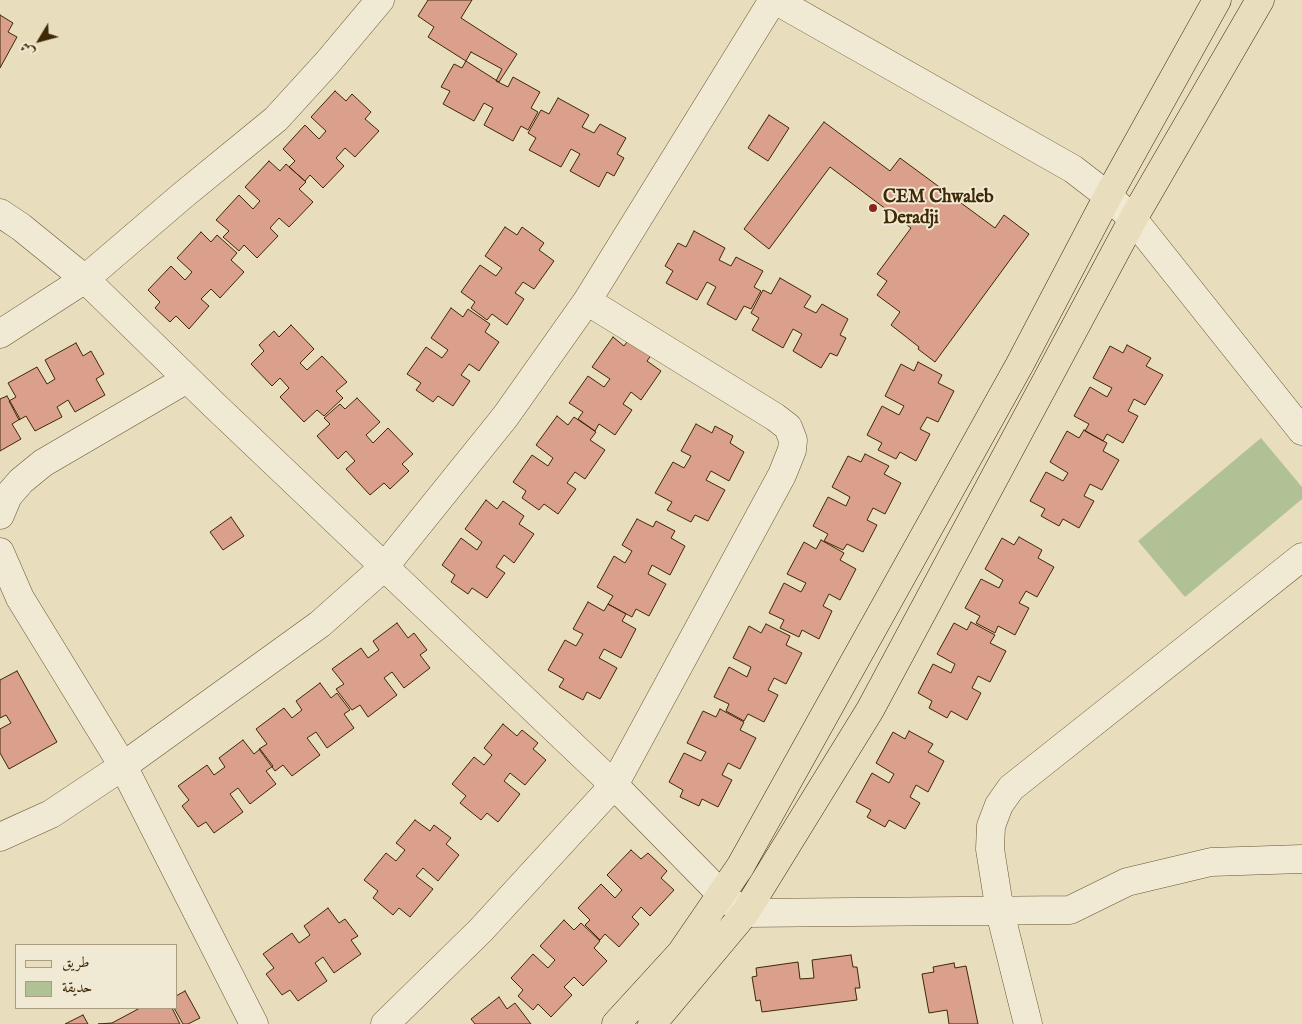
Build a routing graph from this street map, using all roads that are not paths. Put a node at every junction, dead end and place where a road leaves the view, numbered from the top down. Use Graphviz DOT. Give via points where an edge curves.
graph roads {
  1 [pos="380,0"];
  2 [pos="774,0"];
  3 [pos="1217,0"];
  4 [pos="1260,0"];
  5 [pos="1108,196"];
  6 [pos="0,213"];
  7 [pos="1133,219"];
  8 [pos="85,279"];
  9 [pos="587,301"];
  10 [pos="0,334"];
  11 [pos="187,379"];
  12 [pos="1302,431"];
  13 [pos="0,515"];
  14 [pos="0,552"];
  15 [pos="1302,556"];
  16 [pos="385,566"];
  17 [pos="123,766"];
  18 [pos="614,785"];
  19 [pos="0,838"];
  20 [pos="1302,859"];
  21 [pos="722,895"];
  22 [pos="1000,912"];
  23 [pos="745,913"];
  24 [pos="254,1024"];
  25 [pos="385,1024"];
  26 [pos="616,1024"];
  27 [pos="652,1024"];
  28 [pos="1028,1024"];
  1 -- 8 [label="street" via="276,118"];
  2 -- 5 [label="street" via="1073,169"];
  2 -- 9 [label="street"];
  3 -- 5 [label="main road"];
  4 -- 7 [label="main road"];
  5 -- 7 [label="street"];
  5 -- 21 [label="main road" via="1020,364"];
  6 -- 8 [label="street"];
  7 -- 12 [label="street"];
  7 -- 23 [label="main road" via="870,710"];
  8 -- 10 [label="street"];
  8 -- 11 [label="street"];
  9 -- 16 [label="street" via="505,417"];
  9 -- 18 [label="street" via="776,417 788,427 793,440 782,475"];
  11 -- 13 [label="street" via="42,463 8,496"];
  11 -- 16 [label="street"];
  14 -- 17 [label="street" via="20,598"];
  15 -- 22 [label="street" via="1011,788 999,805 991,826 990,849"];
  16 -- 17 [label="street" via="320,624"];
  16 -- 18 [label="street"];
  17 -- 19 [label="street" via="51,814"];
  17 -- 24 [label="street"];
  18 -- 21 [label="street"];
  18 -- 25 [label="street" via="481,930"];
  20 -- 22 [label="street" via="1211,862 1127,882 1070,910"];
  21 -- 23 [label="street"];
  21 -- 26 [label="main road" via="681,952"];
  22 -- 23 [label="street"];
  22 -- 28 [label="street"];
  23 -- 27 [label="main road"];
}
